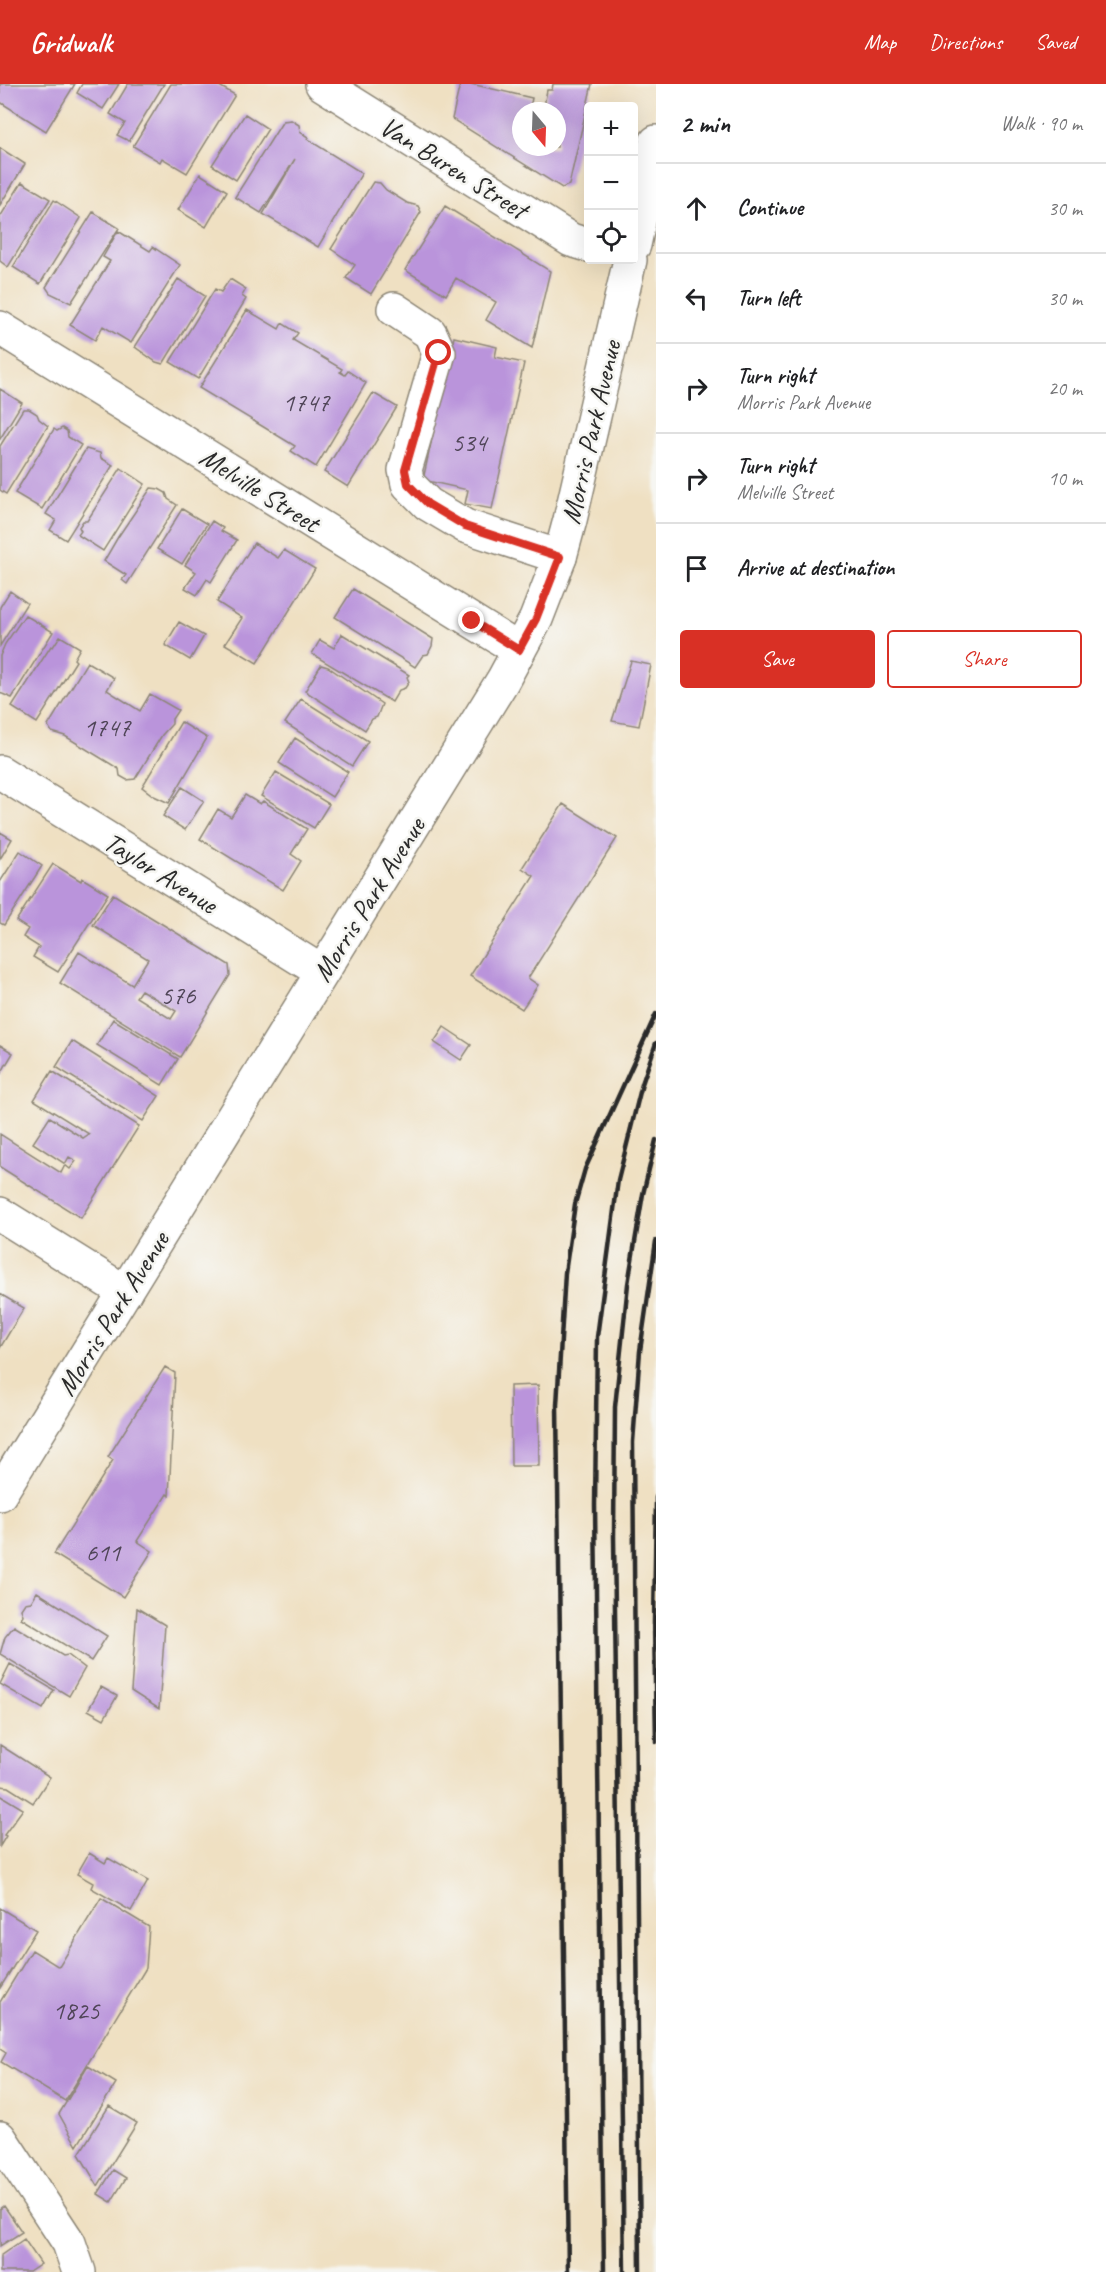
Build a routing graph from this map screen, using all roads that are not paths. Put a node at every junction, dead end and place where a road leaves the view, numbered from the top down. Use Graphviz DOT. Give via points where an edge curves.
graph roads {
  1 [pos="322,84"];
  2 [pos="656,142"];
  3 [pos="638,223"];
  4 [pos="584,244"];
  5 [pos="629,264"];
  6 [pos="394,309"];
  7 [pos="0,328"];
  8 [pos="560,557"];
  9 [pos="519,650"];
  10 [pos="0,772"];
  11 [pos="322,972"];
  12 [pos="0,1214"];
  13 [pos="125,1292"];
  14 [pos="0,1494"];
  15 [pos="0,2138"];
  16 [pos="79,2272"];
  1 -- 4 [label="street, Van Buren Street" via="572,240"];
  2 -- 3 [label="street"];
  5 -- 8 [label="street, Morris Park Avenue"];
  6 -- 8 [label="street" via="430,333 439,353 405,470 408,484 428,504 465,526"];
  7 -- 9 [label="street, Melville Street"];
  8 -- 9 [label="street, Morris Park Avenue" via="536,619"];
  9 -- 11 [label="street, Morris Park Avenue"];
  10 -- 11 [label="street, Taylor Avenue"];
  11 -- 13 [label="street, Morris Park Avenue"];
  12 -- 13 [label="street"];
  13 -- 14 [label="street, Morris Park Avenue"];
  15 -- 16 [label="street" via="69,2243"];
}
